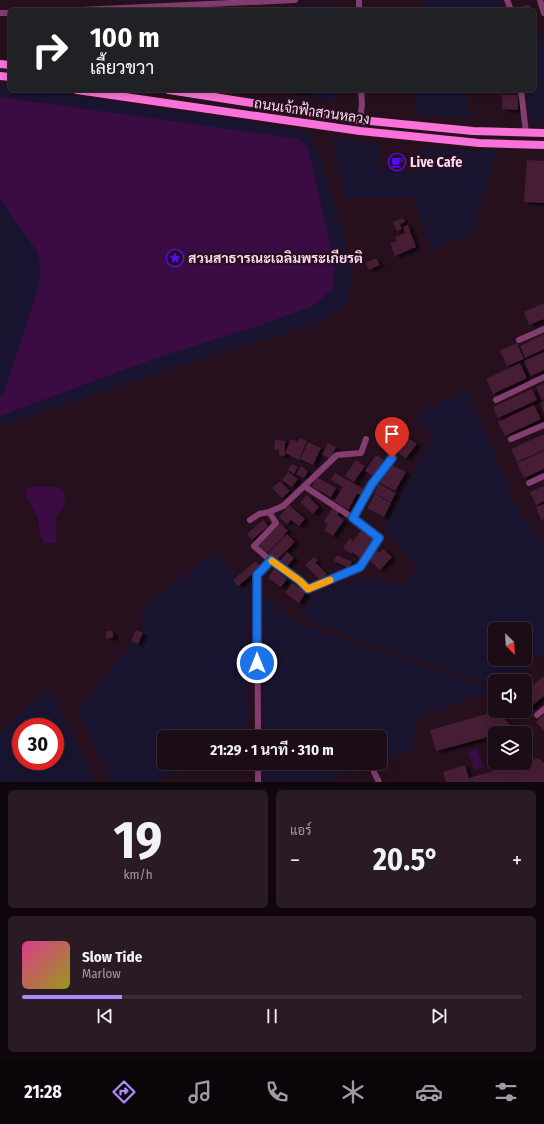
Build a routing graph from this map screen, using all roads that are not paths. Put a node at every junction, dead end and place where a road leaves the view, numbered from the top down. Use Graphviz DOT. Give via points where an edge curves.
graph roads {
  1 [pos="295,0"];
  2 [pos="540,0"];
  3 [pos="123,8"];
  4 [pos="544,13"];
  5 [pos="95,92"];
  6 [pos="182,92"];
  7 [pos="362,92"];
  8 [pos="521,92"];
  9 [pos="360,120"];
  10 [pos="526,132"];
  11 [pos="544,133"];
  12 [pos="544,145"];
  13 [pos="544,329"];
  14 [pos="519,340"];
  15 [pos="544,377"];
  16 [pos="496,400"];
  17 [pos="544,425"];
  18 [pos="366,439"];
  19 [pos="512,439"];
  20 [pos="392,458"];
  21 [pos="544,476"];
  22 [pos="529,483"];
  23 [pos="304,486"];
  24 [pos="269,512"];
  25 [pos="353,518"];
  26 [pos="250,520"];
  27 [pos="271,560"];
  28 [pos="544,709"];
  29 [pos="537,715"];
  30 [pos="258,730"];
  31 [pos="258,770"];
  32 [pos="374,772"];
  33 [pos="258,782"];
  34 [pos="379,782"];
  1 -- 3 [label="street"];
  2 -- 4 [label="street"];
  5 -- 12 [label="main road, ถนนเจ้าฟ้าสวนหลวง" via="360,131 480,144"];
  6 -- 9 [label="main road, ถนนเจ้าฟ้าสวนหลวง"];
  7 -- 9 [label="street"];
  8 -- 10 [label="street"];
  9 -- 10 [label="main road, ถนนเจ้าฟ้าสวนหลวง" via="473,131"];
  10 -- 11 [label="main road, ถนนเจ้าฟ้าสวนหลวง"];
  13 -- 14 [label="street"];
  15 -- 16 [label="street"];
  17 -- 19 [label="street"];
  18 -- 23 [label="street" via="362,453 337,455"];
  20 -- 25 [label="street" via="372,484"];
  21 -- 22 [label="street"];
  23 -- 24 [label="street" via="283,506"];
  23 -- 25 [label="street"];
  24 -- 26 [label="street" via="259,514"];
  24 -- 27 [label="street" via="276,523 254,546"];
  25 -- 27 [label="street" via="379,538 360,567 308,589"];
  27 -- 30 [label="street" via="257,575"];
  28 -- 29 [label="street"];
  31 -- 33 [label="street"];
  32 -- 34 [label="street"];
}
